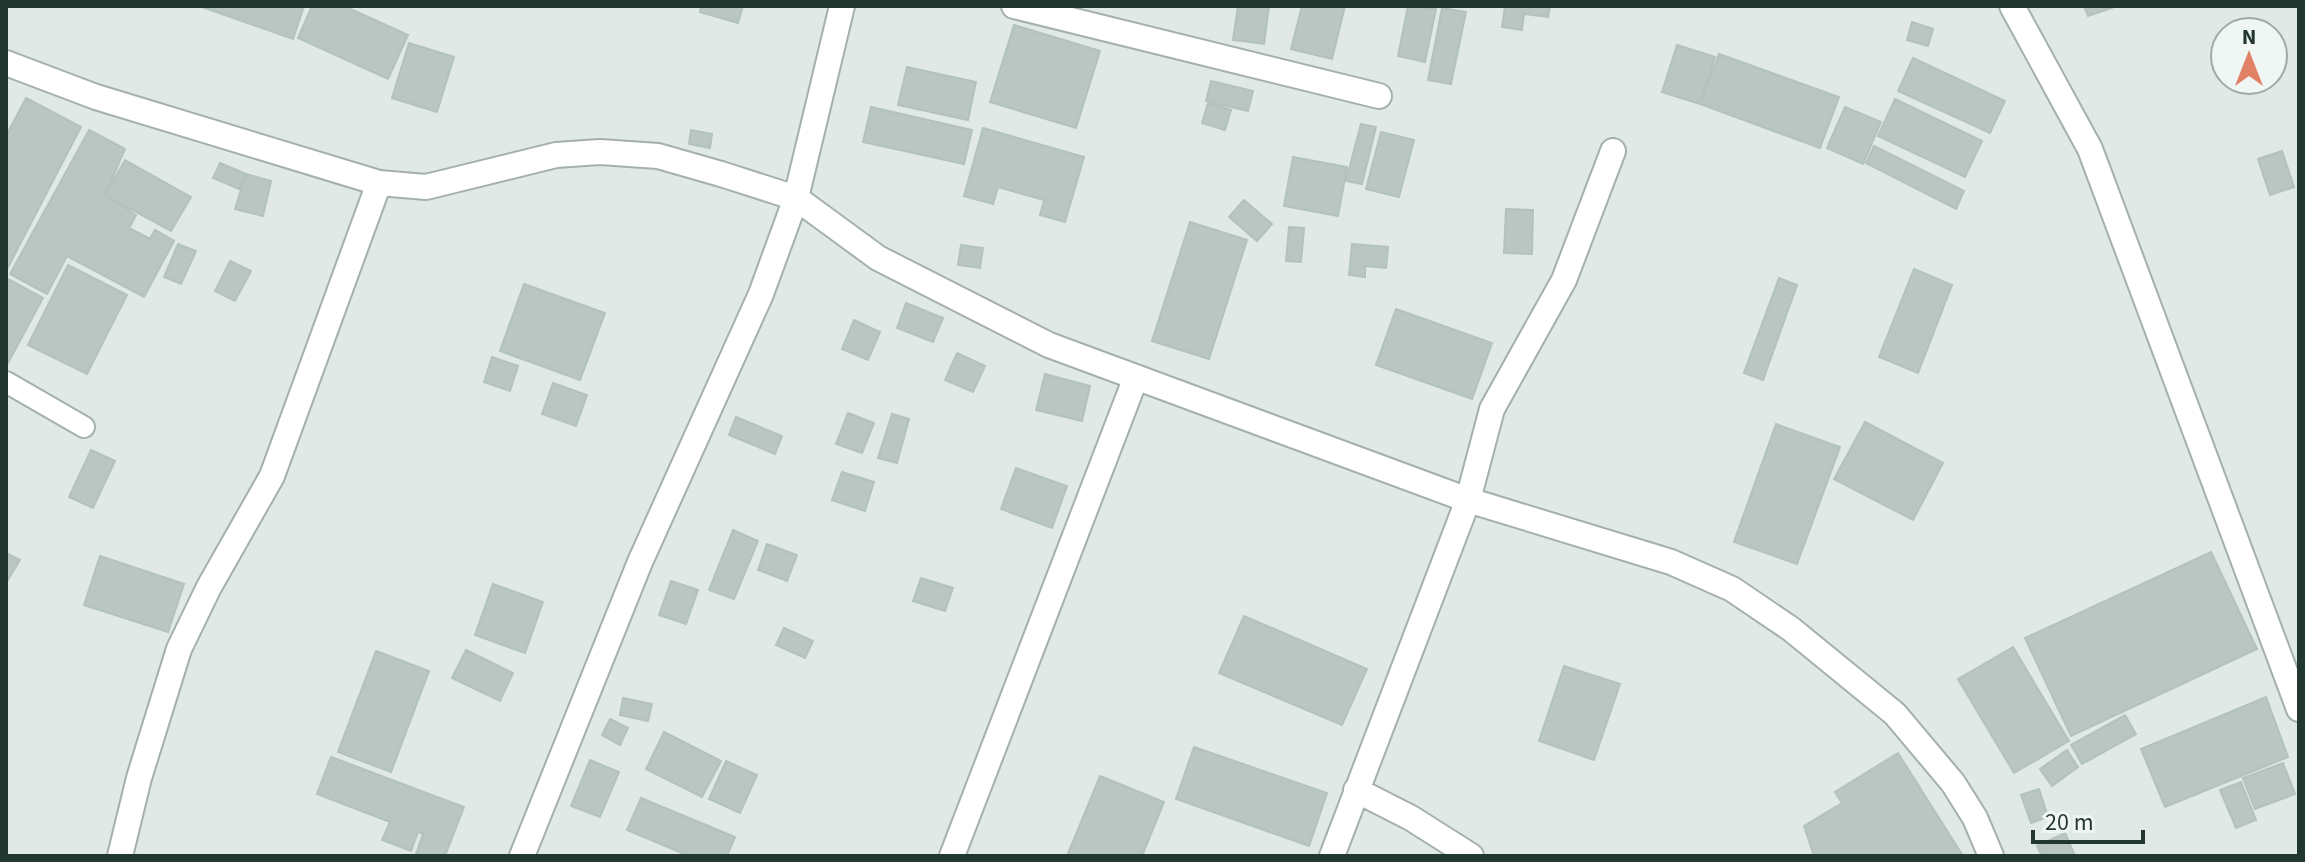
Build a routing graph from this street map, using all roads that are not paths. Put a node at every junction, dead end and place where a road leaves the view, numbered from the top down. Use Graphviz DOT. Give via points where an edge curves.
graph roads {
  1 [pos="842,6"];
  2 [pos="1014,6"];
  3 [pos="2012,6"];
  4 [pos="6,63"];
  5 [pos="1379,96"];
  6 [pos="1613,151"];
  7 [pos="379,183"];
  8 [pos="796,198"];
  9 [pos="1136,377"];
  10 [pos="6,382"];
  11 [pos="84,427"];
  12 [pos="1468,500"];
  13 [pos="2299,709"];
  14 [pos="1356,790"];
  15 [pos="120,856"];
  16 [pos="522,856"];
  17 [pos="952,856"];
  18 [pos="1332,856"];
  19 [pos="1471,856"];
  20 [pos="1991,856"];
  1 -- 8 [label="street"];
  2 -- 5 [label="street"];
  3 -- 13 [label="street" via="2090,149"];
  4 -- 7 [label="street" via="96,97"];
  6 -- 12 [label="street" via="1564,280 1492,409"];
  7 -- 8 [label="street" via="426,187 556,155 600,152 658,156"];
  7 -- 15 [label="street" via="272,476 179,649"];
  8 -- 9 [label="street" via="878,258 1049,345"];
  8 -- 16 [label="street" via="761,294 640,562"];
  9 -- 12 [label="street"];
  9 -- 17 [label="street"];
  10 -- 11 [label="lane"];
  12 -- 14 [label="street"];
  12 -- 20 [label="street" via="1671,562 1732,589 1780,621 1895,714 1922,743 1975,818"];
  14 -- 18 [label="street"];
  14 -- 19 [label="street"];
}
